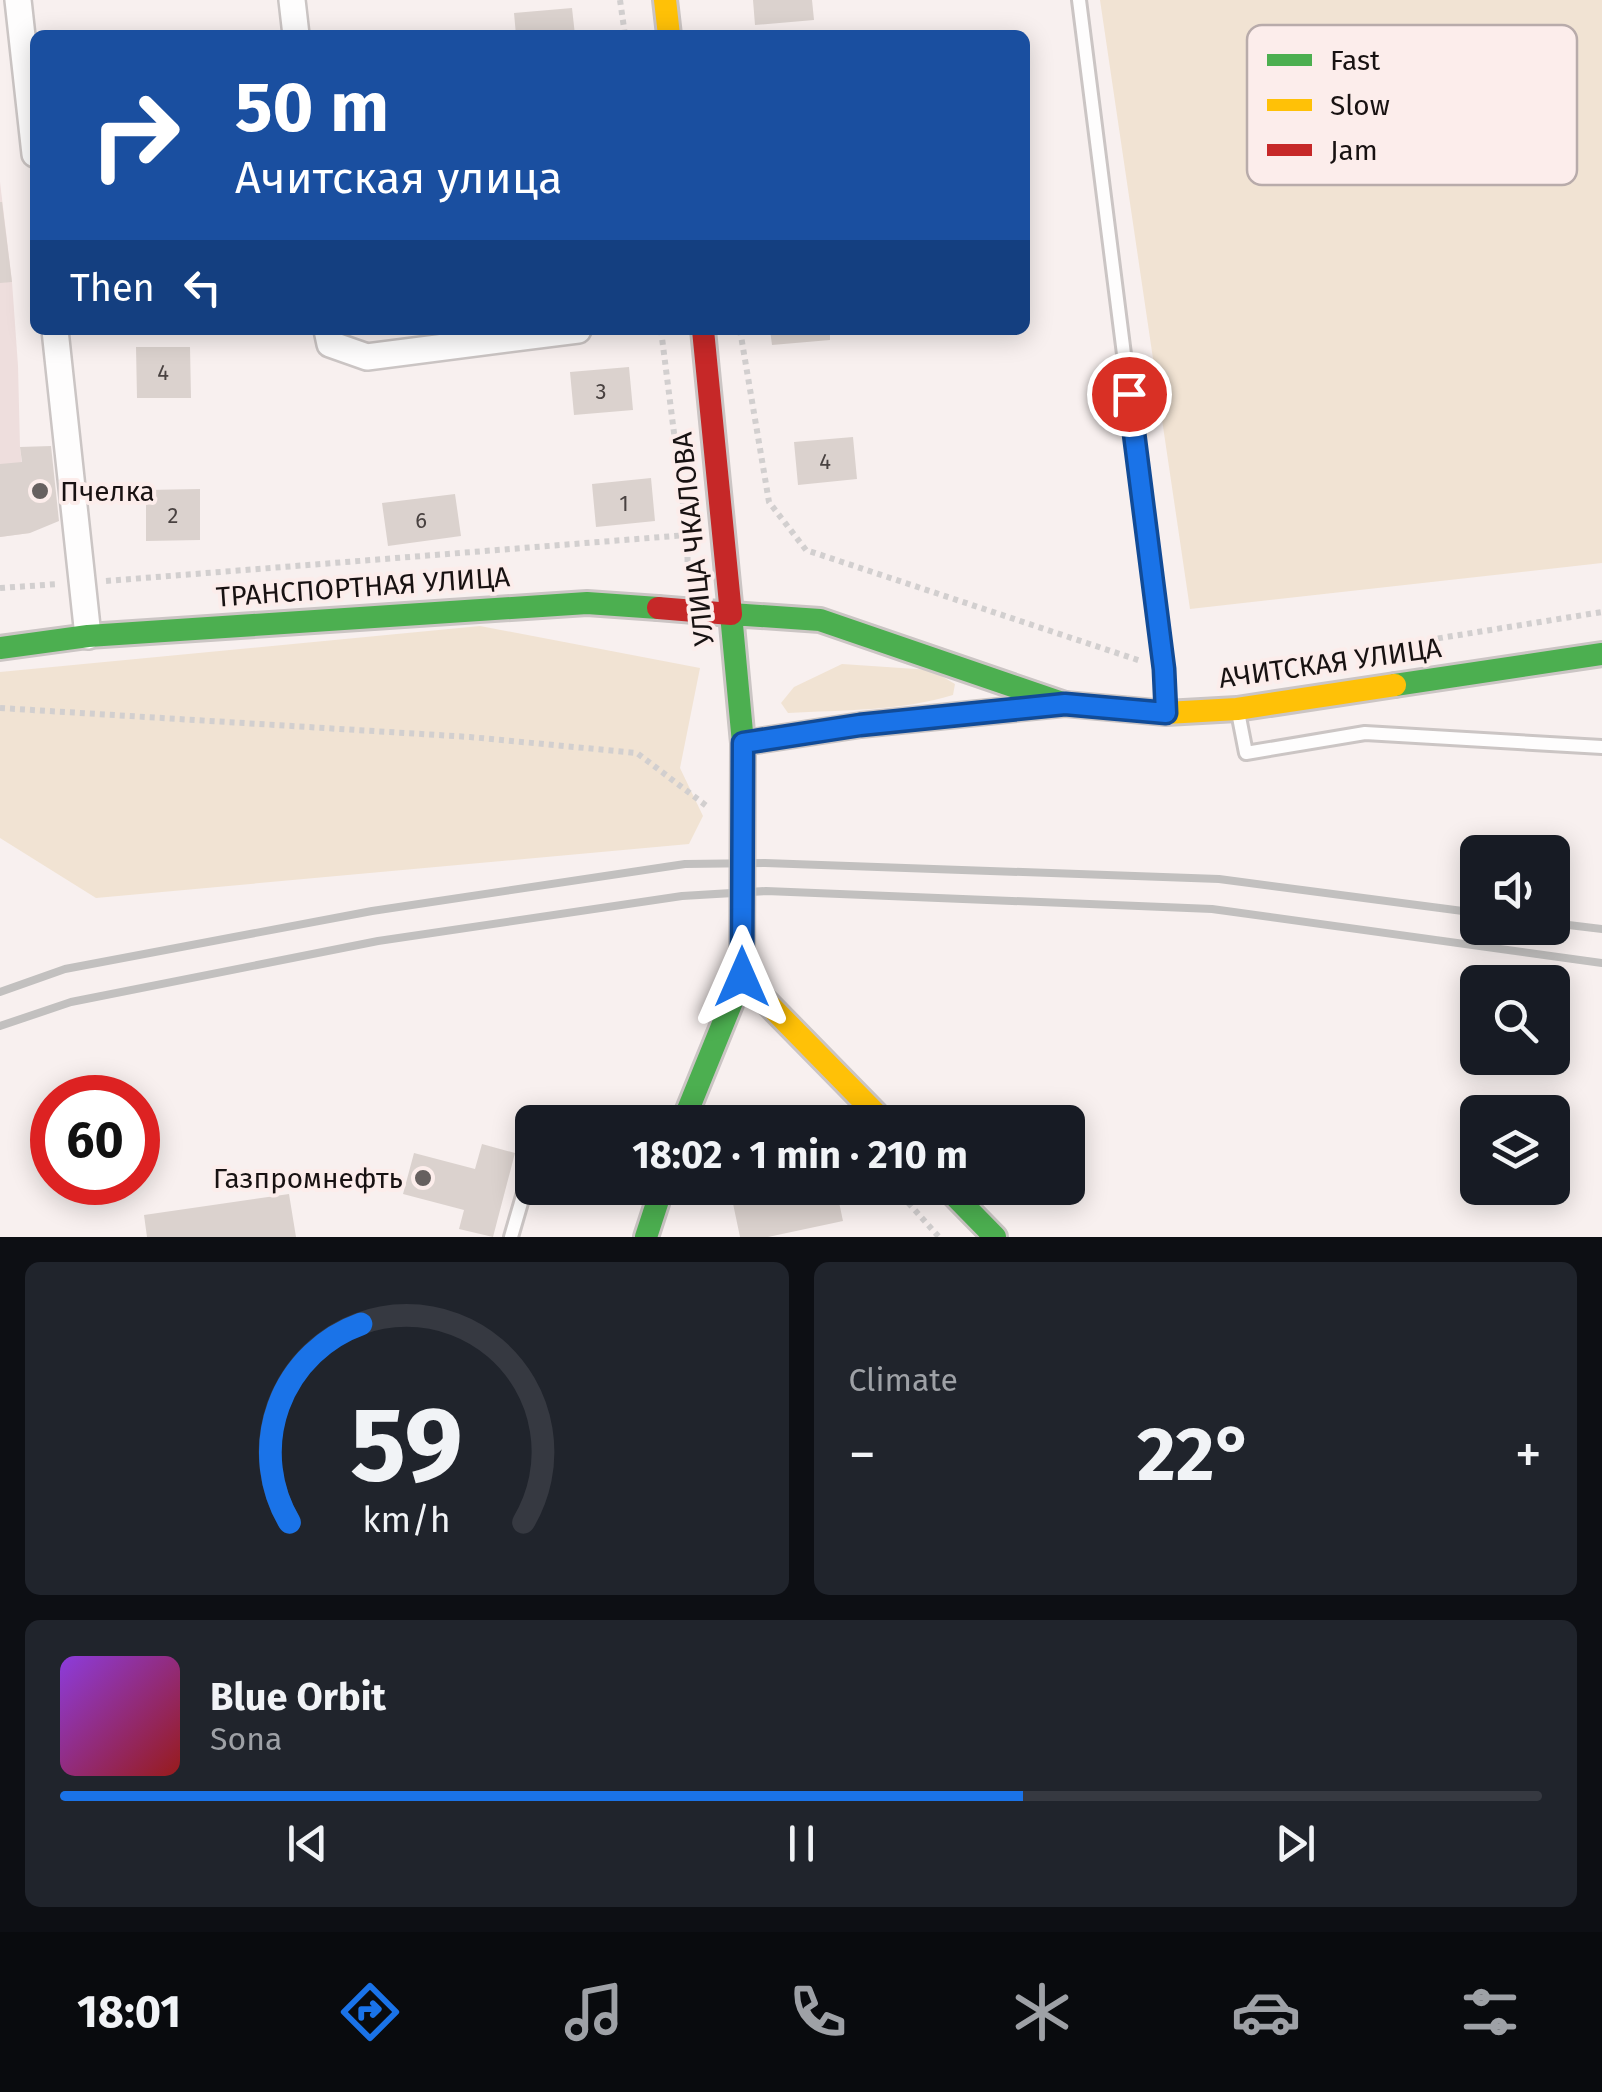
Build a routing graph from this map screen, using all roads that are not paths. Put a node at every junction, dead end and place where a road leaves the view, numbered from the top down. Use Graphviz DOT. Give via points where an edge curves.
graph roads {
  1 [pos="18,0"];
  2 [pos="292,0"];
  3 [pos="666,0"];
  4 [pos="1079,0"];
  5 [pos="295,30"];
  6 [pos="669,30"];
  7 [pos="30,109"];
  8 [pos="55,335"];
  9 [pos="328,335"];
  10 [pos="537,335"];
  11 [pos="703,335"];
  12 [pos="731,614"];
  13 [pos="88,636"];
  14 [pos="0,648"];
  15 [pos="1602,654"];
  16 [pos="1065,704"];
  17 [pos="1237,709"];
  18 [pos="1166,713"];
  19 [pos="743,743"];
  20 [pos="1602,747"];
  21 [pos="742,977"];
  22 [pos="691,1105"];
  23 [pos="867,1105"];
  24 [pos="520,1205"];
  25 [pos="656,1205"];
  26 [pos="964,1205"];
  27 [pos="511,1237"];
  28 [pos="646,1237"];
  29 [pos="995,1237"];
  1 -- 7 [label="street"];
  2 -- 5 [label="street"];
  3 -- 6 [label="main road"];
  4 -- 18 [label="lane"];
  8 -- 13 [label="street"];
  9 -- 10 [label="street" via="330,344 367,356"];
  11 -- 12 [label="main road, УЛИЦА ЧКАЛОВА"];
  12 -- 13 [label="main road, ТРАНСПОРТНАЯ УЛИЦА" via="587,603"];
  12 -- 16 [label="main road, АЧИТСКАЯ УЛИЦА" via="820,620"];
  12 -- 19 [label="main road, УЛИЦА ЧКАЛОВА"];
  13 -- 14 [label="main road, ТРАНСПОРТНАЯ УЛИЦА"];
  15 -- 17 [label="main road, АЧИТСКАЯ УЛИЦА"];
  16 -- 18 [label="main road, АЧИТСКАЯ УЛИЦА"];
  16 -- 19 [label="main road, АЧИТСКАЯ УЛИЦА"];
  17 -- 18 [label="main road, АЧИТСКАЯ УЛИЦА"];
  17 -- 20 [label="lane" via="1246,753 1365,733"];
  19 -- 21 [label="main road, УЛИЦА ЧКАЛОВА"];
  21 -- 22 [label="main road"];
  21 -- 23 [label="main road"];
  24 -- 27 [label="lane"];
  25 -- 28 [label="main road"];
  26 -- 29 [label="main road"];
}
